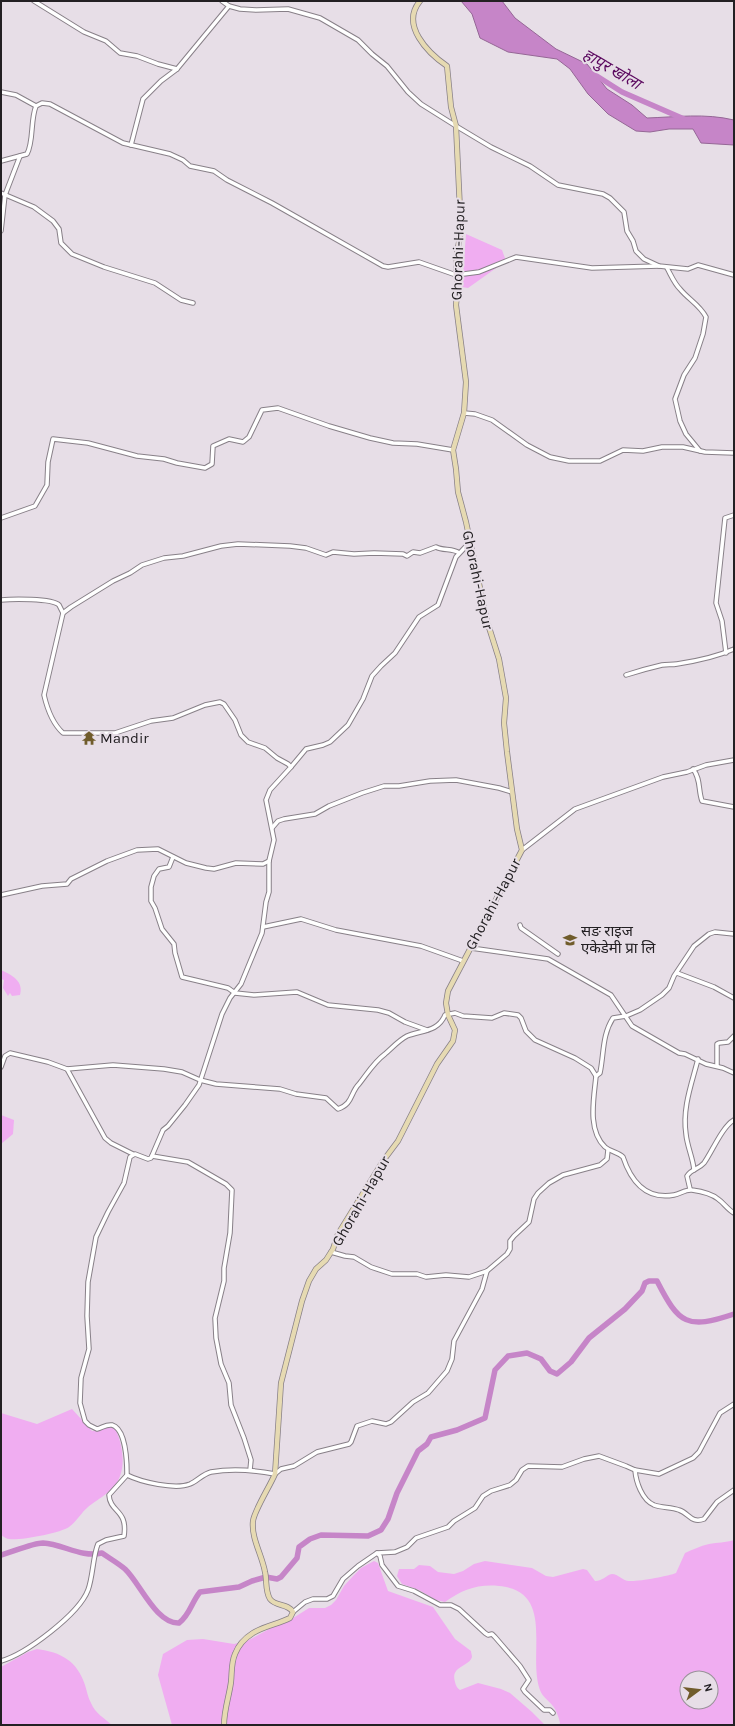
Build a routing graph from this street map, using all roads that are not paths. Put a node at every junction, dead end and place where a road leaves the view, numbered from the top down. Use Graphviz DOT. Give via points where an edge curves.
graph roads {
  1 [pos="34,1"];
  2 [pos="222,1"];
  3 [pos="420,1"];
  4 [pos="229,6"];
  5 [pos="177,69"];
  6 [pos="1,92"];
  7 [pos="36,106"];
  8 [pos="456,126"];
  9 [pos="130,145"];
  10 [pos="20,156"];
  11 [pos="1,161"];
  12 [pos="3,194"];
  13 [pos="1,231"];
  14 [pos="659,266"];
  15 [pos="667,268"];
  16 [pos="456,275"];
  17 [pos="734,275"];
  18 [pos="193,303"];
  19 [pos="464,413"];
  20 [pos="452,450"];
  21 [pos="700,451"];
  22 [pos="734,454"];
  23 [pos="734,515"];
  24 [pos="1,518"];
  25 [pos="470,542"];
  26 [pos="459,553"];
  27 [pos="1,600"];
  28 [pos="63,613"];
  29 [pos="734,649"];
  30 [pos="726,653"];
  31 [pos="626,675"];
  32 [pos="734,760"];
  33 [pos="291,767"];
  34 [pos="693,770"];
  35 [pos="512,792"];
  36 [pos="734,807"];
  37 [pos="272,828"];
  38 [pos="522,850"];
  39 [pos="173,857"];
  40 [pos="269,861"];
  41 [pos="1,895"];
  42 [pos="520,925"];
  43 [pos="263,927"];
  44 [pos="734,934"];
  45 [pos="471,948"];
  46 [pos="553,951"];
  47 [pos="558,954"];
  48 [pos="550,960"];
  49 [pos="463,961"];
  50 [pos="677,973"];
  51 [pos="235,993"];
  52 [pos="734,998"];
  53 [pos="448,1015"];
  54 [pos="626,1016"];
  55 [pos="427,1030"];
  56 [pos="734,1036"];
  57 [pos="698,1060"];
  58 [pos="717,1066"];
  59 [pos="1,1067"];
  60 [pos="67,1070"];
  61 [pos="734,1073"];
  62 [pos="596,1076"];
  63 [pos="200,1080"];
  64 [pos="734,1120"];
  65 [pos="608,1150"];
  66 [pos="133,1154"];
  67 [pos="152,1156"];
  68 [pos="694,1170"];
  69 [pos="690,1189"];
  70 [pos="734,1213"];
  71 [pos="331,1252"];
  72 [pos="486,1271"];
  73 [pos="734,1404"];
  74 [pos="250,1470"];
  75 [pos="634,1470"];
  76 [pos="275,1474"];
  77 [pos="127,1475"];
  78 [pos="734,1490"];
  79 [pos="377,1553"];
  80 [pos="293,1612"];
  81 [pos="1,1661"];
  82 [pos="553,1713"];
  83 [pos="224,1725"];
  1 -- 5 [label="street" via="84,32 106,41 120,53"];
  2 -- 4 [label="street"];
  3 -- 8 [label="street, Ghorahi-Hapur" via="412,19 414,30 438,60 448,66 451,107"];
  4 -- 5 [label="street"];
  4 -- 8 [label="street" via="256,10 288,9 320,18 358,40 387,66 421,104"];
  5 -- 9 [label="street" via="143,99"];
  6 -- 7 [label="street" via="16,95"];
  7 -- 9 [label="street" via="42,103 56,106"];
  7 -- 10 [label="street" via="30,147 26,154"];
  8 -- 14 [label="street" via="530,166 558,185 603,194 610,198 624,212 627,231 636,251 644,259"];
  8 -- 16 [label="street, Ghorahi-Hapur" via="461,231"];
  9 -- 16 [label="street" via="170,154 190,166 214,171 382,266 419,262"];
  10 -- 11 [label="street"];
  10 -- 12 [label="street"];
  12 -- 13 [label="street"];
  12 -- 18 [label="street" via="34,207 53,220 59,229 61,243 72,254 155,283 181,300"];
  14 -- 15 [label="street"];
  14 -- 16 [label="street" via="592,268 516,257 479,272"];
  15 -- 17 [label="street" via="688,268 698,265"];
  15 -- 21 [label="street" via="681,290 700,307 706,317 695,358 684,375 675,399 686,434"];
  16 -- 19 [label="street, Ghorahi-Hapur" via="456,305 466,382"];
  19 -- 20 [label="street, Ghorahi-Hapur"];
  19 -- 21 [label="street" via="492,420 527,445 550,457 569,461 600,461 623,450 643,451 662,447 683,447"];
  20 -- 24 [label="street" via="370,438 278,408 262,410 249,437 243,442 229,439 213,446 212,464 205,468 137,456 88,443 53,439 47,485 35,506"];
  20 -- 25 [label="street, Ghorahi-Hapur" via="458,492"];
  21 -- 22 [label="street"];
  23 -- 30 [label="street" via="725,518 716,603 722,621"];
  25 -- 26 [label="street"];
  25 -- 35 [label="street, Ghorahi-Hapur" via="506,698 504,723"];
  26 -- 28 [label="street" via="436,547 420,553 413,552 407,556 333,552 326,555 290,546 230,544 142,565"];
  26 -- 33 [label="street" via="438,605 419,617 395,653 372,676 363,699 348,725 330,742 306,749"];
  27 -- 28 [label="street" via="53,602 59,605"];
  28 -- 33 [label="street" via="44,695 47,707 62,733 114,733 139,724 173,718 220,702 224,704 248,742 265,748"];
  29 -- 30 [label="street"];
  30 -- 31 [label="street" via="692,662 646,668"];
  32 -- 34 [label="street"];
  33 -- 37 [label="street" via="270,790 266,800"];
  34 -- 36 [label="street" via="698,775 702,801"];
  34 -- 38 [label="street" via="663,777 575,809"];
  35 -- 37 [label="street" via="456,780 384,786 362,792 315,814 278,821"];
  35 -- 38 [label="street, Ghorahi-Hapur"];
  37 -- 40 [label="street" via="274,840"];
  38 -- 45 [label="street, Ghorahi-Hapur"];
  39 -- 40 [label="street" via="186,863 214,869 236,863 263,864"];
  39 -- 41 [label="street" via="158,849 137,850 91,869 67,884 42,886"];
  39 -- 51 [label="street" via="169,867 159,869 154,876 151,901 162,930 174,944 182,977 228,988"];
  40 -- 43 [label="street" via="269,892"];
  42 -- 46 [label="street"];
  43 -- 49 [label="street" via="301,919 336,930 421,946"];
  43 -- 51 [label="street" via="241,984"];
  44 -- 50 [label="street" via="709,934 694,946"];
  45 -- 48 [label="street" via="527,957 538,956"];
  45 -- 49 [label="street, Ghorahi-Hapur"];
  46 -- 47 [label="street"];
  46 -- 48 [label="street"];
  48 -- 54 [label="street" via="611,995"];
  49 -- 53 [label="street, Ghorahi-Hapur" via="448,991"];
  50 -- 52 [label="street" via="714,986"];
  50 -- 54 [label="street" via="662,995"];
  51 -- 55 [label="street" via="254,995 297,992 328,1005 389,1013"];
  51 -- 63 [label="street" via="222,1014"];
  53 -- 55 [label="street" via="445,1015 438,1026"];
  53 -- 62 [label="street" via="455,1013 492,1018 504,1013 518,1015 526,1031 535,1040 575,1058 591,1068"];
  53 -- 71 [label="street, Ghorahi-Hapur" via="455,1030 453,1041 437,1064 398,1141 338,1234"];
  54 -- 57 [label="street" via="632,1026 674,1050"];
  54 -- 62 [label="street" via="612,1018 608,1025 600,1073"];
  55 -- 63 [label="street" via="407,1036 384,1054 359,1083 352,1099 345,1107 338,1109 326,1098 280,1089 226,1085"];
  56 -- 58 [label="street" via="728,1042 717,1044"];
  57 -- 58 [label="street"];
  57 -- 68 [label="street" via="690,1086 685,1118"];
  58 -- 61 [label="street"];
  59 -- 60 [label="street" via="5,1056 10,1053 48,1062"];
  60 -- 63 [label="street" via="130,1066 182,1072"];
  60 -- 66 [label="street" via="105,1138"];
  62 -- 65 [label="street" via="593,1122 600,1140"];
  63 -- 67 [label="street" via="191,1097 163,1130"];
  64 -- 68 [label="street" via="701,1167"];
  65 -- 69 [label="street" via="623,1157 626,1169 641,1189 667,1196"];
  65 -- 72 [label="street" via="607,1159 600,1165 563,1176 549,1183 538,1193 534,1199 529,1222 510,1241 507,1254"];
  66 -- 67 [label="street" via="149,1159"];
  66 -- 77 [label="street" via="124,1183 96,1237 88,1282 89,1349 81,1378 80,1403 85,1421 89,1425 97,1429 112,1426 120,1431 124,1440"];
  67 -- 74 [label="street" via="188,1162 232,1190 224,1281 215,1318 216,1338 221,1364 229,1383 231,1405 251,1460"];
  68 -- 69 [label="street" via="687,1176"];
  69 -- 70 [label="street" via="717,1198"];
  71 -- 72 [label="street" via="354,1257 371,1267 392,1274 469,1277"];
  71 -- 76 [label="street, Ghorahi-Hapur" via="309,1281 281,1383"];
  72 -- 76 [label="street" via="482,1289 454,1341 450,1367 428,1393 413,1402 391,1422 386,1424 372,1421 357,1426 349,1444 317,1452"];
  73 -- 75 [label="street" via="720,1413 699,1452 693,1458 659,1474"];
  74 -- 76 [label="street"];
  74 -- 77 [label="street" via="211,1472 189,1484 178,1486 153,1484"];
  75 -- 78 [label="street" via="639,1487 652,1503 680,1510 690,1519 704,1519 717,1502"];
  75 -- 79 [label="street" via="599,1456 562,1467 528,1466 510,1485 483,1496 475,1508 448,1527 416,1538 407,1547 395,1552"];
  76 -- 80 [label="street, Ghorahi-Hapur" via="270,1488 255,1512 253,1528 264,1566 268,1597 272,1602 289,1607"];
  77 -- 81 [label="street" via="109,1495 111,1503 124,1518 124,1536 98,1544 85,1598 63,1622 43,1638 18,1654"];
  79 -- 80 [label="street" via="343,1580 333,1596 305,1602"];
  79 -- 82 [label="street" via="382,1565 398,1586 414,1591 440,1605 451,1605 459,1609 485,1633 492,1634 529,1680 523,1689 525,1692 544,1710"];
  80 -- 83 [label="street" via="290,1618 260,1630 242,1642 235,1654"];
}
